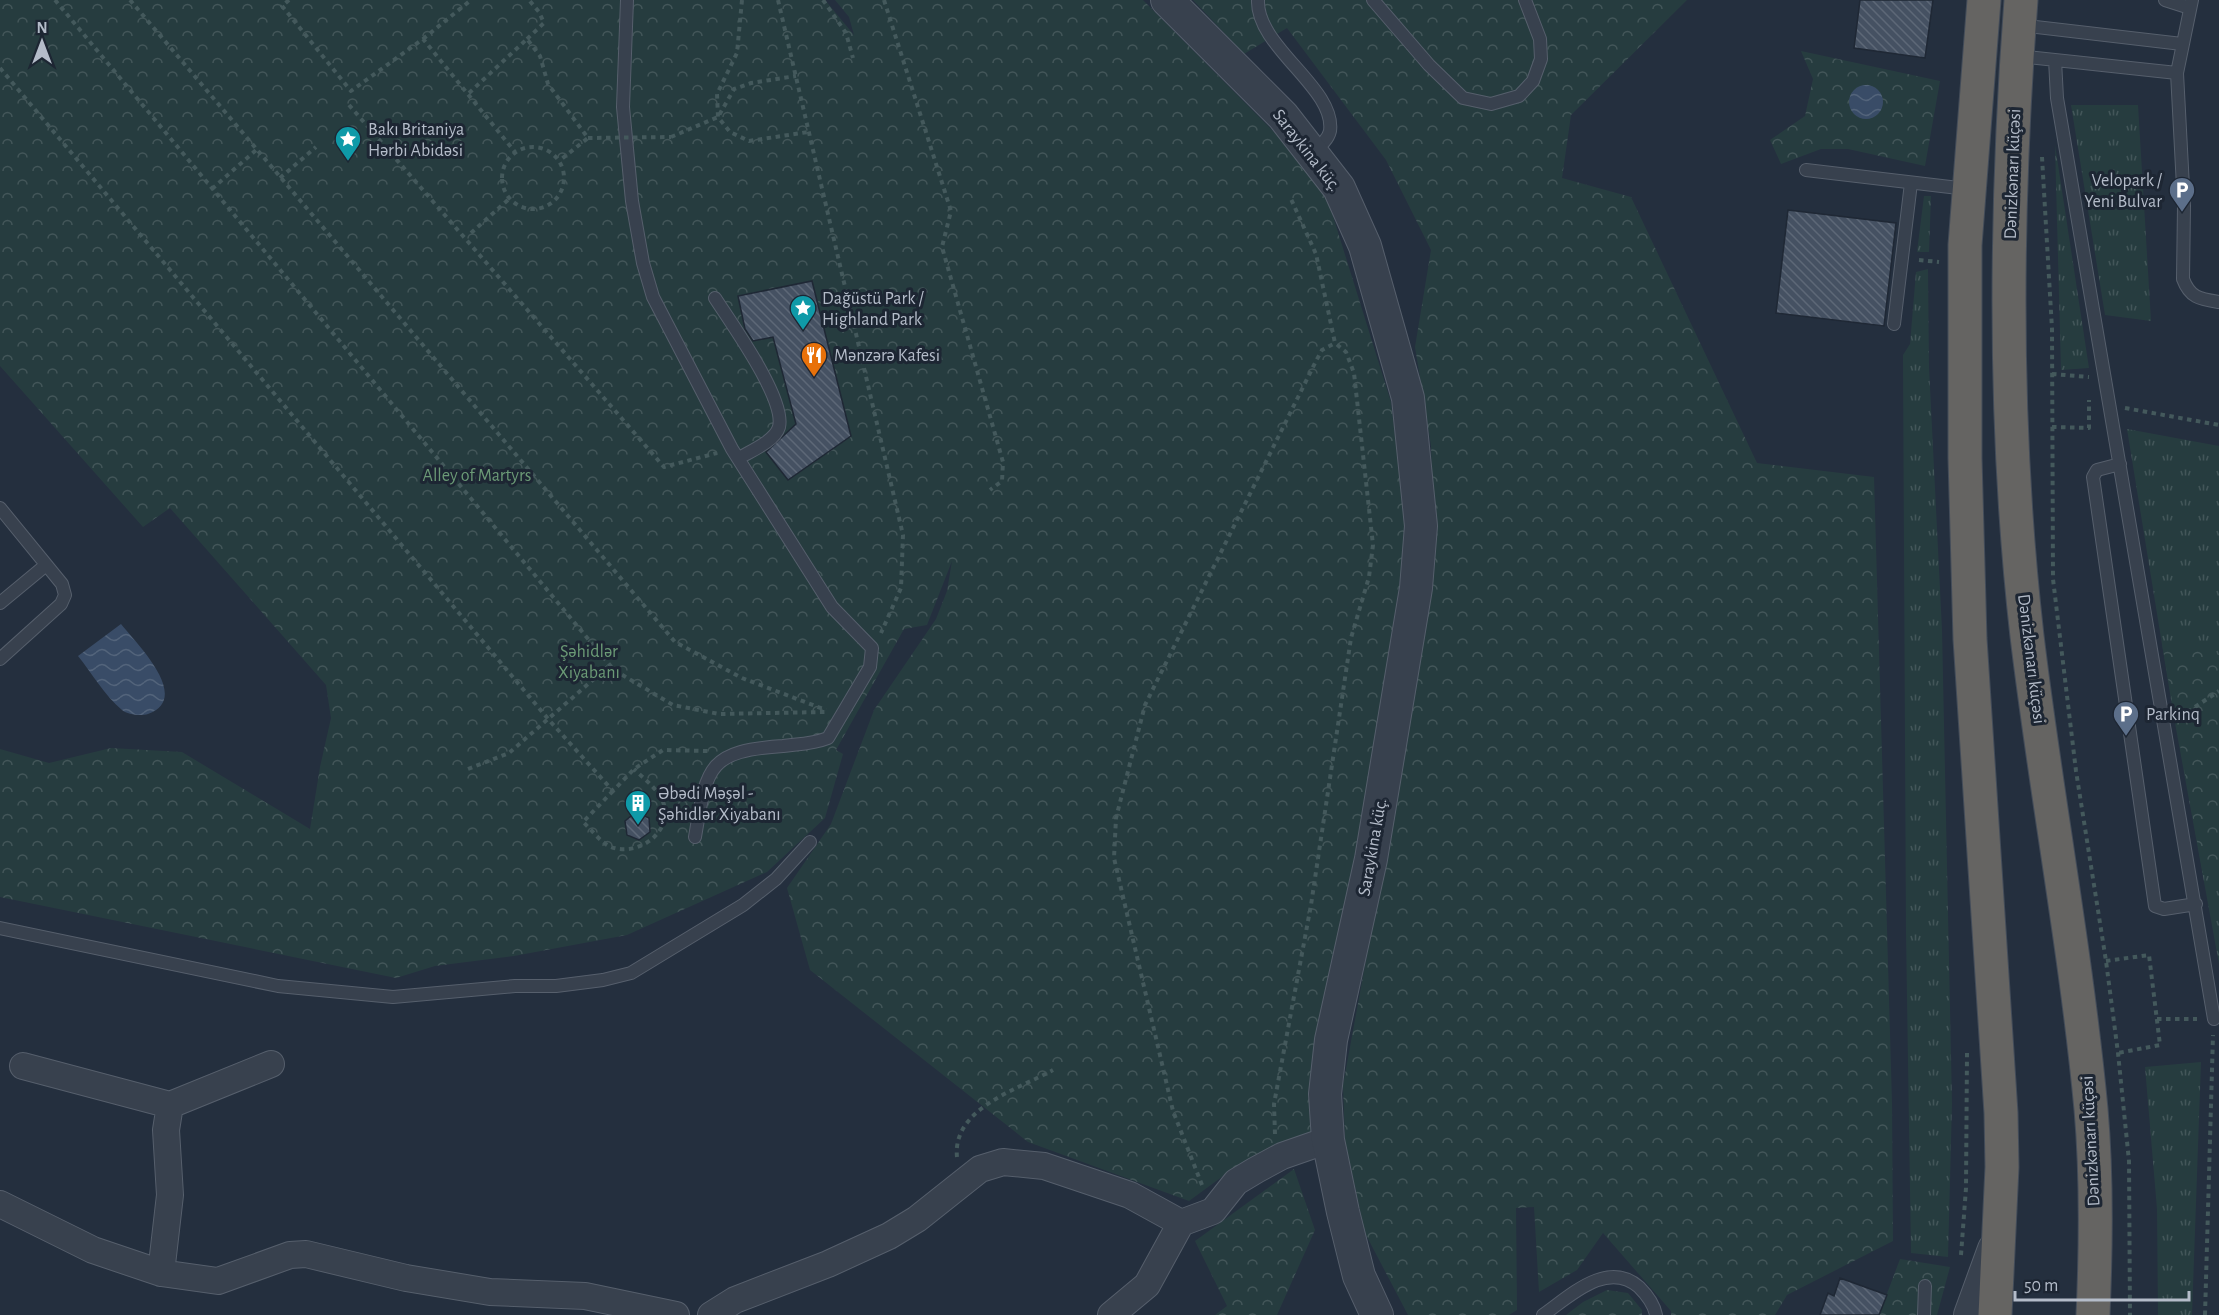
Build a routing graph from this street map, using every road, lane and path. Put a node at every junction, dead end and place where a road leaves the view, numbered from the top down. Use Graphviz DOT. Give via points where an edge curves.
graph roads {
  1 [pos="55,0"];
  2 [pos="130,0"];
  3 [pos="289,0"];
  4 [pos="471,0"];
  5 [pos="529,0"];
  6 [pos="627,0"];
  7 [pos="742,0"];
  8 [pos="778,0"];
  9 [pos="823,0"];
  10 [pos="884,0"];
  11 [pos="1167,0"];
  12 [pos="1258,0"];
  13 [pos="1373,0"];
  14 [pos="1525,0"];
  15 [pos="1984,0"];
  16 [pos="2165,0"];
  17 [pos="2191,4"];
  18 [pos="2019,27"];
  19 [pos="423,39"];
  20 [pos="527,39"];
  21 [pos="2182,44"];
  22 [pos="853,58"];
  23 [pos="2055,60"];
  24 [pos="0,68"];
  25 [pos="2177,73"];
  26 [pos="796,76"];
  27 [pos="469,93"];
  28 [pos="349,105"];
  29 [pos="718,117"];
  30 [pos="808,132"];
  31 [pos="588,138"];
  32 [pos="316,147"];
  33 [pos="256,150"];
  34 [pos="515,152"];
  35 [pos="1313,152"];
  36 [pos="2042,156"];
  37 [pos="560,161"];
  38 [pos="1806,170"];
  39 [pos="280,178"];
  40 [pos="1911,183"];
  41 [pos="212,189"];
  42 [pos="1968,189"];
  43 [pos="509,200"];
  44 [pos="1291,200"];
  45 [pos="471,233"];
  46 [pos="715,298"];
  47 [pos="2219,302"];
  48 [pos="1894,324"];
  49 [pos="1335,344"];
  50 [pos="2052,374"];
  51 [pos="2089,377"];
  52 [pos="2109,405"];
  53 [pos="2219,425"];
  54 [pos="2052,427"];
  55 [pos="2089,428"];
  56 [pos="735,454"];
  57 [pos="2120,464"];
  58 [pos="990,490"];
  59 [pos="0,508"];
  60 [pos="46,565"];
  61 [pos="0,603"];
  62 [pos="872,648"];
  63 [pos="0,660"];
  64 [pos="610,665"];
  65 [pos="2219,691"];
  66 [pos="549,720"];
  67 [pos="2164,728"];
  68 [pos="701,751"];
  69 [pos="468,769"];
  70 [pos="634,769"];
  71 [pos="613,791"];
  72 [pos="695,837"];
  73 [pos="810,842"];
  74 [pos="2196,904"];
  75 [pos="0,928"];
  76 [pos="2106,961"];
  77 [pos="2157,1019"];
  78 [pos="2214,1019"];
  79 [pos="2118,1053"];
  80 [pos="270,1064"];
  81 [pos="23,1066"];
  82 [pos="1053,1070"];
  83 [pos="170,1105"];
  84 [pos="1329,1140"];
  85 [pos="1282,1156"];
  86 [pos="960,1184"];
  87 [pos="0,1204"];
  88 [pos="1213,1211"];
  89 [pos="1182,1223"];
  90 [pos="2000,1234"];
  91 [pos="161,1273"];
  92 [pos="1925,1287"];
  93 [pos="676,1315"];
  94 [pos="711,1315"];
  95 [pos="1111,1315"];
  96 [pos="1377,1315"];
  97 [pos="1543,1315"];
  98 [pos="1656,1315"];
  99 [pos="1924,1315"];
  100 [pos="1970,1315"];
  101 [pos="1995,1315"];
  102 [pos="2093,1315"];
  103 [pos="2130,1315"];
  104 [pos="2205,1315"];
  1 -- 41 [label="path"];
  2 -- 33 [label="path"];
  3 -- 19 [label="path" via="282,6 351,91"];
  4 -- 19 [label="path"];
  5 -- 20 [label="path" via="544,23"];
  6 -- 56 [label="lane" via="623,106 632,201 643,263 653,297"];
  7 -- 29 [label="path" via="737,53 717,94"];
  8 -- 26 [label="path"];
  9 -- 22 [label="path" via="846,33"];
  10 -- 58 [label="path" via="951,211 942,247 1004,462 1002,481"];
  11 -- 35 [label="street, Saraykina küç." via="1283,116"];
  12 -- 35 [label="lane" via="1261,23 1325,105 1330,131"];
  13 -- 14 [label="lane" via="1462,98 1491,104 1519,96 1533,81 1541,59 1540,39"];
  15 -- 42 [label="highway"];
  16 -- 17 [label="lane"];
  17 -- 21 [label="lane"];
  18 -- 21 [label="lane"];
  18 -- 23 [label="lane"];
  18 -- 102 [label="highway, Dənizkənarı küçəsi" via="2009,247 2018,537 2091,1112"];
  19 -- 27 [label="path"];
  20 -- 27 [label="path"];
  20 -- 31 [label="path" via="540,56 548,84"];
  21 -- 25 [label="lane"];
  23 -- 25 [label="lane"];
  23 -- 52 [label="lane" via="2057,98"];
  24 -- 66 [label="path"];
  25 -- 47 [label="lane" via="2184,206 2183,279 2194,297"];
  26 -- 29 [label="path" via="734,89"];
  26 -- 30 [label="path"];
  27 -- 34 [label="path"];
  28 -- 56 [label="path" via="664,467"];
  29 -- 30 [label="path" via="730,132 749,141"];
  29 -- 31 [label="path, bridge" via="671,137"];
  30 -- 62 [label="path" via="903,535 901,588"];
  31 -- 37 [label="path"];
  32 -- 39 [label="path"];
  33 -- 39 [label="path"];
  33 -- 41 [label="path"];
  34 -- 37 [label="path" via="524,147 544,148"];
  34 -- 43 [label="path" via="502,169 501,180"];
  35 -- 84 [label="street, Saraykina küç." via="1338,188 1365,246 1408,398 1419,496 1419,552 1411,621 1371,859 1331,1040 1325,1094"];
  36 -- 50 [label="path"];
  37 -- 43 [label="path" via="562,191 549,206 528,210"];
  38 -- 40 [label="lane"];
  39 -- 64 [label="path" via="675,642 742,678 833,712 719,714 673,705"];
  40 -- 42 [label="lane"];
  40 -- 48 [label="lane"];
  41 -- 64 [label="path"];
  42 -- 90 [label="highway" via="1964,308 1970,639 2001,1113"];
  43 -- 45 [label="path"];
  44 -- 49 [label="path" via="1316,254"];
  46 -- 56 [label="lane" via="765,379 779,410 778,428 769,440"];
  49 -- 85 [label="path" via="1346,352 1354,373 1373,545 1369,577 1351,638 1311,905 1274,1104 1275,1132"];
  49 -- 88 [label="path" via="1322,350 1316,361 1145,705 1116,818 1114,858 1173,1111"];
  50 -- 51 [label="path"];
  50 -- 54 [label="path"];
  52 -- 53 [label="path"];
  52 -- 57 [label="lane"];
  54 -- 55 [label="path"];
  54 -- 76 [label="path" via="2054,579 2076,771"];
  56 -- 62 [label="lane" via="832,607"];
  57 -- 67 [label="lane"];
  57 -- 74 [label="lane" via="2097,470 2093,477 2155,906 2164,909"];
  59 -- 60 [label="lane"];
  60 -- 61 [label="lane"];
  60 -- 63 [label="lane" via="62,584 65,595 61,604"];
  62 -- 72 [label="lane" via="870,667 828,738 816,743 755,748 732,753 717,762 707,775"];
  64 -- 66 [label="path"];
  65 -- 67 [label="path"];
  66 -- 69 [label="path" via="509,753"];
  66 -- 71 [label="path"];
  67 -- 74 [label="lane"];
  68 -- 70 [label="path" via="663,750"];
  70 -- 71 [label="path"];
  70 -- 71 [label="path" via="660,796 666,813 662,827 638,849 608,846 583,822"];
  73 -- 75 [label="lane" via="776,879 743,905 631,973 556,986 393,997 278,986"];
  74 -- 78 [label="lane"];
  76 -- 77 [label="path" via="2149,955"];
  76 -- 79 [label="path"];
  77 -- 78 [label="path"];
  77 -- 79 [label="path" via="2160,1045"];
  78 -- 104 [label="path"];
  79 -- 103 [label="path" via="2129,1161"];
  80 -- 83 [label="street"];
  81 -- 83 [label="street"];
  82 -- 86 [label="path" via="975,1112 956,1144"];
  83 -- 91 [label="street" via="166,1130 170,1195"];
  84 -- 85 [label="street"];
  84 -- 96 [label="street, Saraykina küç." via="1354,1258"];
  85 -- 88 [label="street" via="1236,1182"];
  86 -- 89 [label="street" via="980,1169 1003,1162 1030,1163 1130,1195"];
  86 -- 94 [label="street" via="889,1236 735,1300"];
  87 -- 91 [label="street" via="93,1250"];
  88 -- 89 [label="street"];
  89 -- 95 [label="street" via="1147,1285"];
  90 -- 100 [label="street"];
  90 -- 101 [label="highway"];
  91 -- 93 [label="street" via="218,1281 290,1255 306,1254 406,1278 490,1292 585,1296"];
  92 -- 99 [label="lane"];
  97 -- 98 [label="lane" via="1587,1284 1618,1276 1645,1293"];
}
